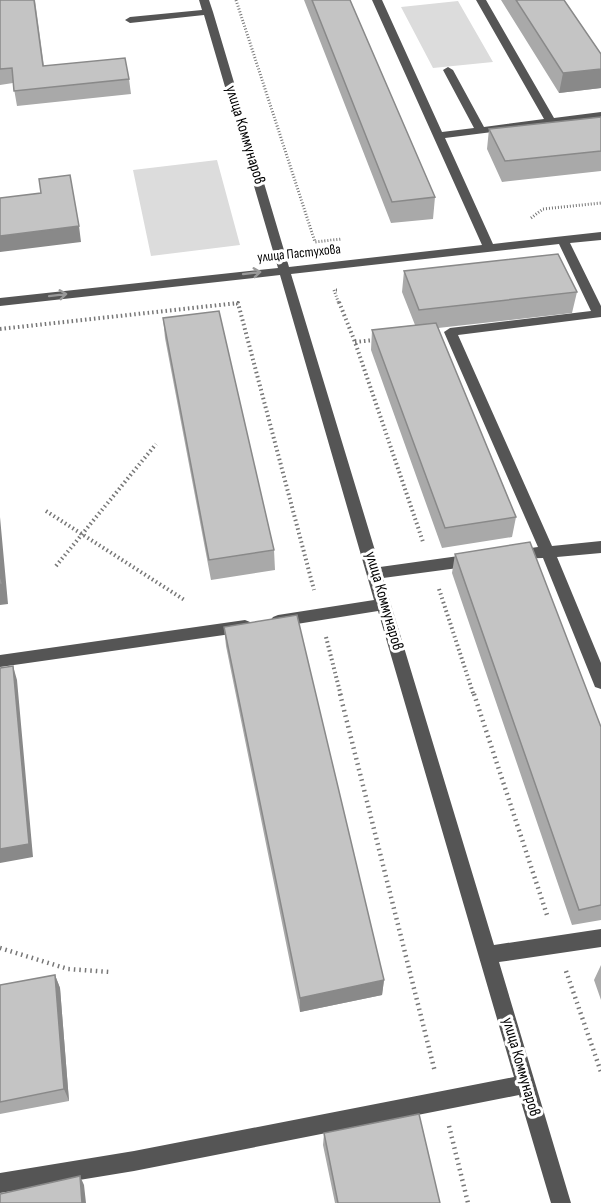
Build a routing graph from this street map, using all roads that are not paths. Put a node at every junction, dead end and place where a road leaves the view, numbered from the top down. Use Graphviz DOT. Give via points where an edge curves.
graph roads {
  1 [pos="377,0"];
  2 [pos="481,0"];
  3 [pos="206,6"];
  4 [pos="130,20"];
  5 [pos="448,70"];
  6 [pos="601,116"];
  7 [pos="550,122"];
  8 [pos="481,131"];
  9 [pos="439,136"];
  10 [pos="601,236"];
  11 [pos="564,240"];
  12 [pos="489,248"];
  13 [pos="286,269"];
  14 [pos="0,302"];
  15 [pos="600,314"];
  16 [pos="601,547"];
  17 [pos="547,550"];
  18 [pos="375,573"];
  19 [pos="384,604"];
  20 [pos="0,661"];
  21 [pos="601,682"];
  22 [pos="601,938"];
  23 [pos="488,955"];
  24 [pos="526,1084"];
  25 [pos="0,1183"];
  26 [pos="561,1203"];
  1 -- 9 [label="street"];
  2 -- 7 [label="street"];
  3 -- 4 [label="street"];
  3 -- 13 [label="street, улица Коммунаров"];
  5 -- 8 [label="street"];
  6 -- 7 [label="street"];
  7 -- 8 [label="street"];
  8 -- 9 [label="street"];
  9 -- 12 [label="street"];
  10 -- 11 [label="street, улица Пастухова"];
  11 -- 12 [label="street, улица Пастухова"];
  11 -- 15 [label="street"];
  12 -- 13 [label="street, улица Пастухова"];
  14 -- 13 [label="street, улица Пастухова, one-way"];
  13 -- 18 [label="street, улица Коммунаров"];
  15 -- 17 [label="street" via="450,332"];
  16 -- 17 [label="street"];
  17 -- 18 [label="street"];
  17 -- 21 [label="street"];
  18 -- 19 [label="street, улица Коммунаров"];
  19 -- 20 [label="street"];
  19 -- 23 [label="street, улица Коммунаров"];
  22 -- 23 [label="street"];
  23 -- 24 [label="street, улица Коммунаров"];
  24 -- 25 [label="street" via="134,1161"];
  24 -- 26 [label="street, улица Коммунаров"];
}
